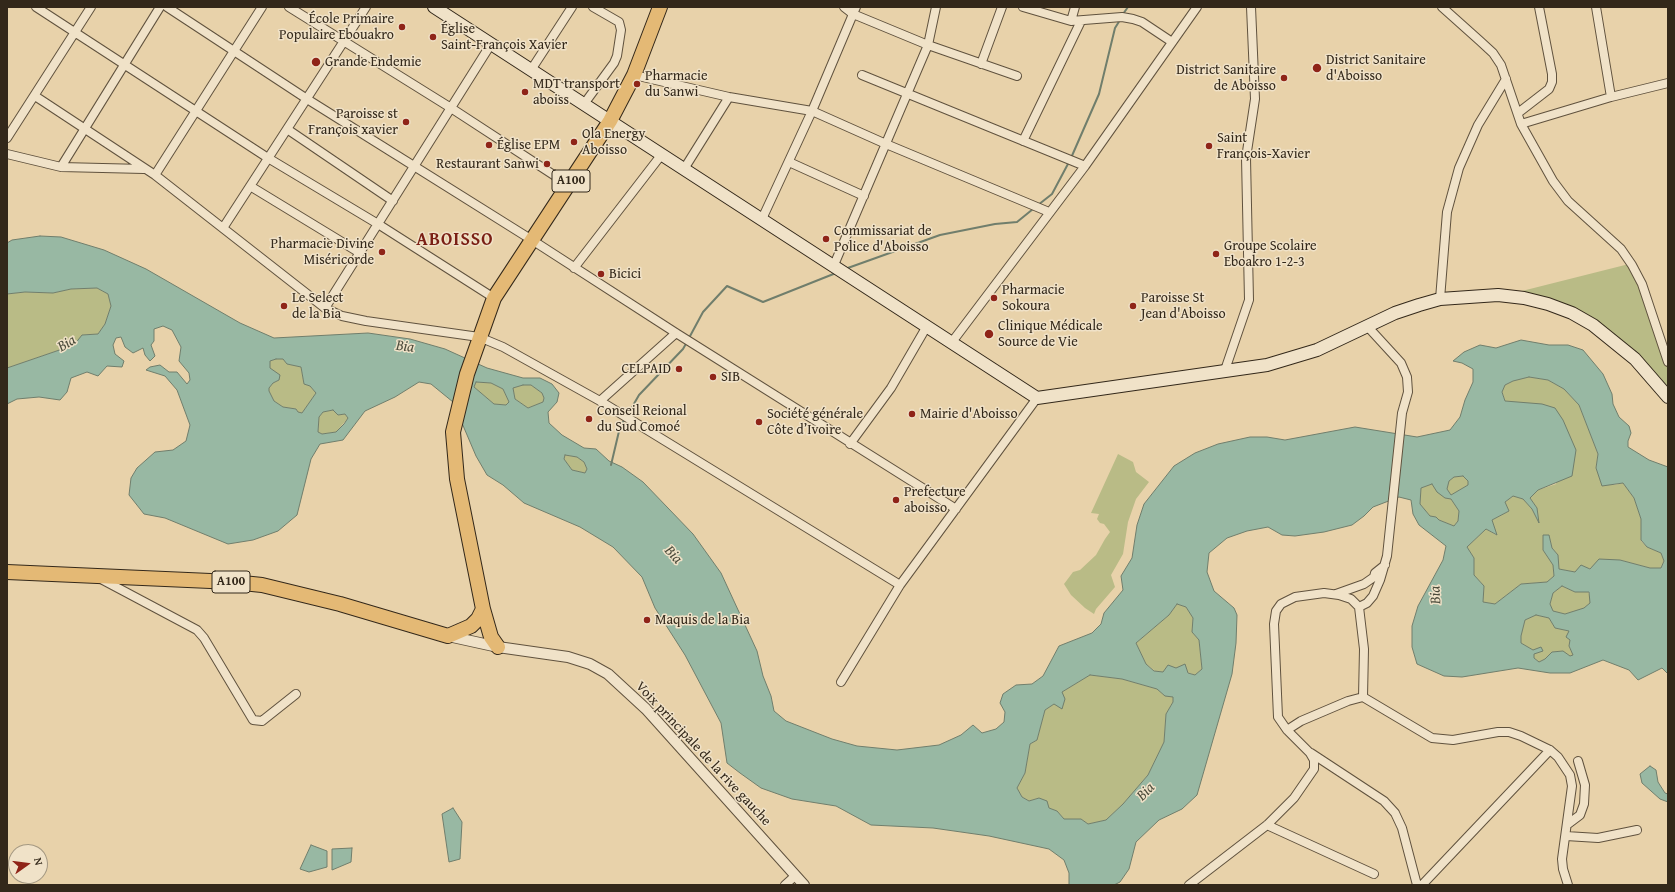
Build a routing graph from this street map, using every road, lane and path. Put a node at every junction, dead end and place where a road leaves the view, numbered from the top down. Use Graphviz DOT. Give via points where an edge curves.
graph roads {
  1 [pos="36,7"];
  2 [pos="91,7"];
  3 [pos="160,7"];
  4 [pos="167,7"];
  5 [pos="262,7"];
  6 [pos="289,7"];
  7 [pos="366,7"];
  8 [pos="434,7"];
  9 [pos="572,7"];
  10 [pos="593,7"];
  11 [pos="660,7"];
  12 [pos="844,7"];
  13 [pos="936,7"];
  14 [pos="1002,7"];
  15 [pos="1023,7"];
  16 [pos="1075,7"];
  17 [pos="1197,7"];
  18 [pos="1251,7"];
  19 [pos="1442,7"];
  20 [pos="1539,7"];
  21 [pos="1596,7"];
  22 [pos="45,10"];
  23 [pos="855,11"];
  24 [pos="1081,21"];
  25 [pos="1071,22"];
  26 [pos="74,32"];
  27 [pos="344,41"];
  28 [pos="1172,42"];
  29 [pos="491,44"];
  30 [pos="928,45"];
  31 [pos="234,51"];
  32 [pos="125,64"];
  33 [pos="981,64"];
  34 [pos="531,70"];
  35 [pos="634,75"];
  36 [pos="862,75"];
  37 [pos="1017,76"];
  38 [pos="1506,79"];
  39 [pos="1668,83"];
  40 [pos="907,94"];
  41 [pos="35,96"];
  42 [pos="729,97"];
  43 [pos="1611,97"];
  44 [pos="307,98"];
  45 [pos="584,104"];
  46 [pos="451,108"];
  47 [pos="195,110"];
  48 [pos="812,111"];
  49 [pos="1518,113"];
  50 [pos="610,121"];
  51 [pos="1521,124"];
  52 [pos="85,129"];
  53 [pos="287,129"];
  54 [pos="7,138"];
  55 [pos="1022,141"];
  56 [pos="886,144"];
  57 [pos="7,154"];
  58 [pos="662,154"];
  59 [pos="268,158"];
  60 [pos="789,162"];
  61 [pos="415,166"];
  62 [pos="1085,166"];
  63 [pos="61,167"];
  64 [pos="145,169"];
  65 [pos="684,169"];
  66 [pos="154,175"];
  67 [pos="569,185"];
  68 [pos="250,186"];
  69 [pos="864,196"];
  70 [pos="393,201"];
  71 [pos="1049,212"];
  72 [pos="762,219"];
  73 [pos="378,224"];
  74 [pos="223,228"];
  75 [pos="532,240"];
  76 [pos="360,253"];
  77 [pos="834,265"];
  78 [pos="574,268"];
  79 [pos="494,298"];
  80 [pos="1440,299"];
  81 [pos="325,308"];
  82 [pos="927,326"];
  83 [pos="1368,327"];
  84 [pos="676,333"];
  85 [pos="952,342"];
  86 [pos="477,343"];
  87 [pos="1668,362"];
  88 [pos="1225,370"];
  89 [pos="1668,397"];
  90 [pos="1037,398"];
  91 [pos="600,401"];
  92 [pos="850,444"];
  93 [pos="956,509"];
  94 [pos="1385,565"];
  95 [pos="7,572"];
  96 [pos="98,577"];
  97 [pos="900,585"];
  98 [pos="1336,594"];
  99 [pos="1359,607"];
  100 [pos="482,609"];
  101 [pos="448,636"];
  102 [pos="498,647"];
  103 [pos="840,682"];
  104 [pos="296,694"];
  105 [pos="1362,697"];
  106 [pos="1287,730"];
  107 [pos="1550,750"];
  108 [pos="1310,753"];
  109 [pos="1578,761"];
  110 [pos="1568,824"];
  111 [pos="1267,825"];
  112 [pos="1637,830"];
  113 [pos="1566,836"];
  114 [pos="1374,874"];
  115 [pos="795,876"];
  116 [pos="785,885"];
  117 [pos="804,885"];
  118 [pos="1189,885"];
  119 [pos="1417,885"];
  120 [pos="1422,885"];
  121 [pos="1568,885"];
  1 -- 22 [label="street"];
  2 -- 26 [label="street"];
  3 -- 32 [label="street"];
  4 -- 31 [label="street"];
  5 -- 31 [label="street"];
  6 -- 27 [label="street"];
  7 -- 27 [label="street"];
  8 -- 29 [label="main road"];
  9 -- 34 [label="street"];
  10 -- 45 [label="street" via="619,22 621,30 614,63"];
  11 -- 35 [label="highway, A100"];
  12 -- 23 [label="street"];
  13 -- 30 [label="street"];
  14 -- 33 [label="street"];
  15 -- 25 [label="street"];
  16 -- 25 [label="street"];
  17 -- 28 [label="street"];
  18 -- 88 [label="street" via="1254,99 1246,158 1249,300"];
  19 -- 38 [label="street" via="1493,53"];
  20 -- 49 [label="street" via="1552,82 1549,89"];
  21 -- 43 [label="street"];
  22 -- 26 [label="street"];
  23 -- 30 [label="street"];
  23 -- 48 [label="street"];
  24 -- 25 [label="street"];
  24 -- 28 [label="street" via="1122,17 1133,19"];
  24 -- 55 [label="street"];
  26 -- 32 [label="street"];
  26 -- 41 [label="street"];
  27 -- 44 [label="street"];
  27 -- 46 [label="street"];
  28 -- 62 [label="street"];
  29 -- 34 [label="main road"];
  29 -- 46 [label="street"];
  30 -- 33 [label="street"];
  30 -- 40 [label="street"];
  31 -- 44 [label="street"];
  31 -- 47 [label="street"];
  32 -- 47 [label="street"];
  32 -- 52 [label="street"];
  33 -- 37 [label="street"];
  34 -- 45 [label="main road"];
  35 -- 42 [label="street"];
  35 -- 50 [label="highway, A100"];
  36 -- 40 [label="street"];
  38 -- 49 [label="street"];
  38 -- 80 [label="street" via="1478,125 1459,168 1447,212"];
  39 -- 43 [label="street"];
  40 -- 55 [label="street"];
  40 -- 56 [label="street"];
  41 -- 52 [label="street"];
  41 -- 54 [label="street"];
  42 -- 48 [label="street"];
  42 -- 65 [label="street"];
  43 -- 51 [label="street"];
  44 -- 53 [label="street"];
  44 -- 61 [label="street"];
  45 -- 50 [label="main road"];
  46 -- 61 [label="street"];
  46 -- 67 [label="street"];
  47 -- 59 [label="street"];
  47 -- 66 [label="street"];
  48 -- 56 [label="street"];
  48 -- 60 [label="street"];
  49 -- 51 [label="street"];
  50 -- 58 [label="main road"];
  50 -- 67 [label="highway, A100"];
  51 -- 87 [label="street" via="1553,181 1568,201 1621,248 1632,265 1642,284"];
  52 -- 63 [label="street"];
  52 -- 64 [label="street"];
  53 -- 59 [label="street"];
  53 -- 70 [label="street"];
  55 -- 62 [label="street"];
  56 -- 69 [label="street"];
  56 -- 71 [label="street"];
  57 -- 63 [label="street"];
  58 -- 65 [label="main road"];
  58 -- 78 [label="street"];
  59 -- 68 [label="street"];
  59 -- 73 [label="street"];
  60 -- 69 [label="street"];
  60 -- 72 [label="street"];
  61 -- 70 [label="street"];
  61 -- 75 [label="street"];
  62 -- 71 [label="street"];
  63 -- 64 [label="street"];
  64 -- 66 [label="street"];
  65 -- 72 [label="main road"];
  66 -- 74 [label="street"];
  67 -- 75 [label="highway, A100"];
  68 -- 74 [label="street"];
  68 -- 76 [label="street"];
  69 -- 77 [label="street"];
  70 -- 73 [label="street"];
  71 -- 85 [label="street"];
  72 -- 77 [label="main road"];
  73 -- 76 [label="street"];
  73 -- 79 [label="street"];
  74 -- 81 [label="street"];
  75 -- 78 [label="street"];
  75 -- 79 [label="highway, A100"];
  76 -- 81 [label="street"];
  77 -- 82 [label="main road"];
  78 -- 84 [label="street"];
  79 -- 86 [label="highway, A100"];
  80 -- 83 [label="main road" via="1395,313"];
  80 -- 89 [label="main road" via="1498,295 1524,298 1572,313 1613,340 1635,359"];
  81 -- 86 [label="street" via="342,316"];
  82 -- 85 [label="main road"];
  82 -- 92 [label="street" via="891,388"];
  83 -- 88 [label="main road" via="1294,358 1267,365"];
  83 -- 94 [label="street" via="1401,363 1407,377 1408,392 1402,413"];
  84 -- 91 [label="street"];
  84 -- 92 [label="street"];
  85 -- 90 [label="main road"];
  86 -- 91 [label="street" via="524,357"];
  86 -- 100 [label="highway, A100" via="461,394 454,432 457,479"];
  88 -- 90 [label="main road"];
  90 -- 93 [label="street"];
  91 -- 97 [label="street"];
  92 -- 93 [label="street"];
  93 -- 97 [label="street"];
  94 -- 98 [label="street" via="1375,573 1374,578 1364,584"];
  94 -- 99 [label="street" via="1373,596"];
  95 -- 96 [label="highway, A100"];
  96 -- 101 [label="highway, A100" via="262,585 340,604"];
  96 -- 104 [label="street" via="197,630 253,720 262,721"];
  97 -- 103 [label="street"];
  98 -- 99 [label="street" via="1351,599"];
  98 -- 106 [label="street" via="1294,597 1281,604 1276,611 1276,709"];
  99 -- 105 [label="street" via="1364,649"];
  100 -- 101 [label="highway" via="478,619 471,626"];
  100 -- 102 [label="highway" via="491,637"];
  101 -- 102 [label="street, Voix principale de la rive gauche"];
  102 -- 115 [label="street, Voix principale de la rive gauche" via="568,657 590,664 608,674 646,708"];
  105 -- 106 [label="street" via="1301,721"];
  105 -- 107 [label="street" via="1432,738 1453,740 1509,732"];
  106 -- 108 [label="street"];
  107 -- 110 [label="street" via="1570,775 1572,800"];
  107 -- 120 [label="street"];
  108 -- 111 [label="street" via="1314,760 1314,769 1307,781"];
  108 -- 119 [label="street" via="1384,802 1395,813 1402,828"];
  109 -- 110 [label="street" via="1585,785 1584,804 1580,814"];
  110 -- 113 [label="street"];
  111 -- 114 [label="street"];
  111 -- 118 [label="street"];
  112 -- 113 [label="street" via="1598,838"];
  113 -- 121 [label="street" via="1563,869"];
  115 -- 116 [label="street"];
  115 -- 117 [label="street, Voix principale de la rive gauche"];
}
